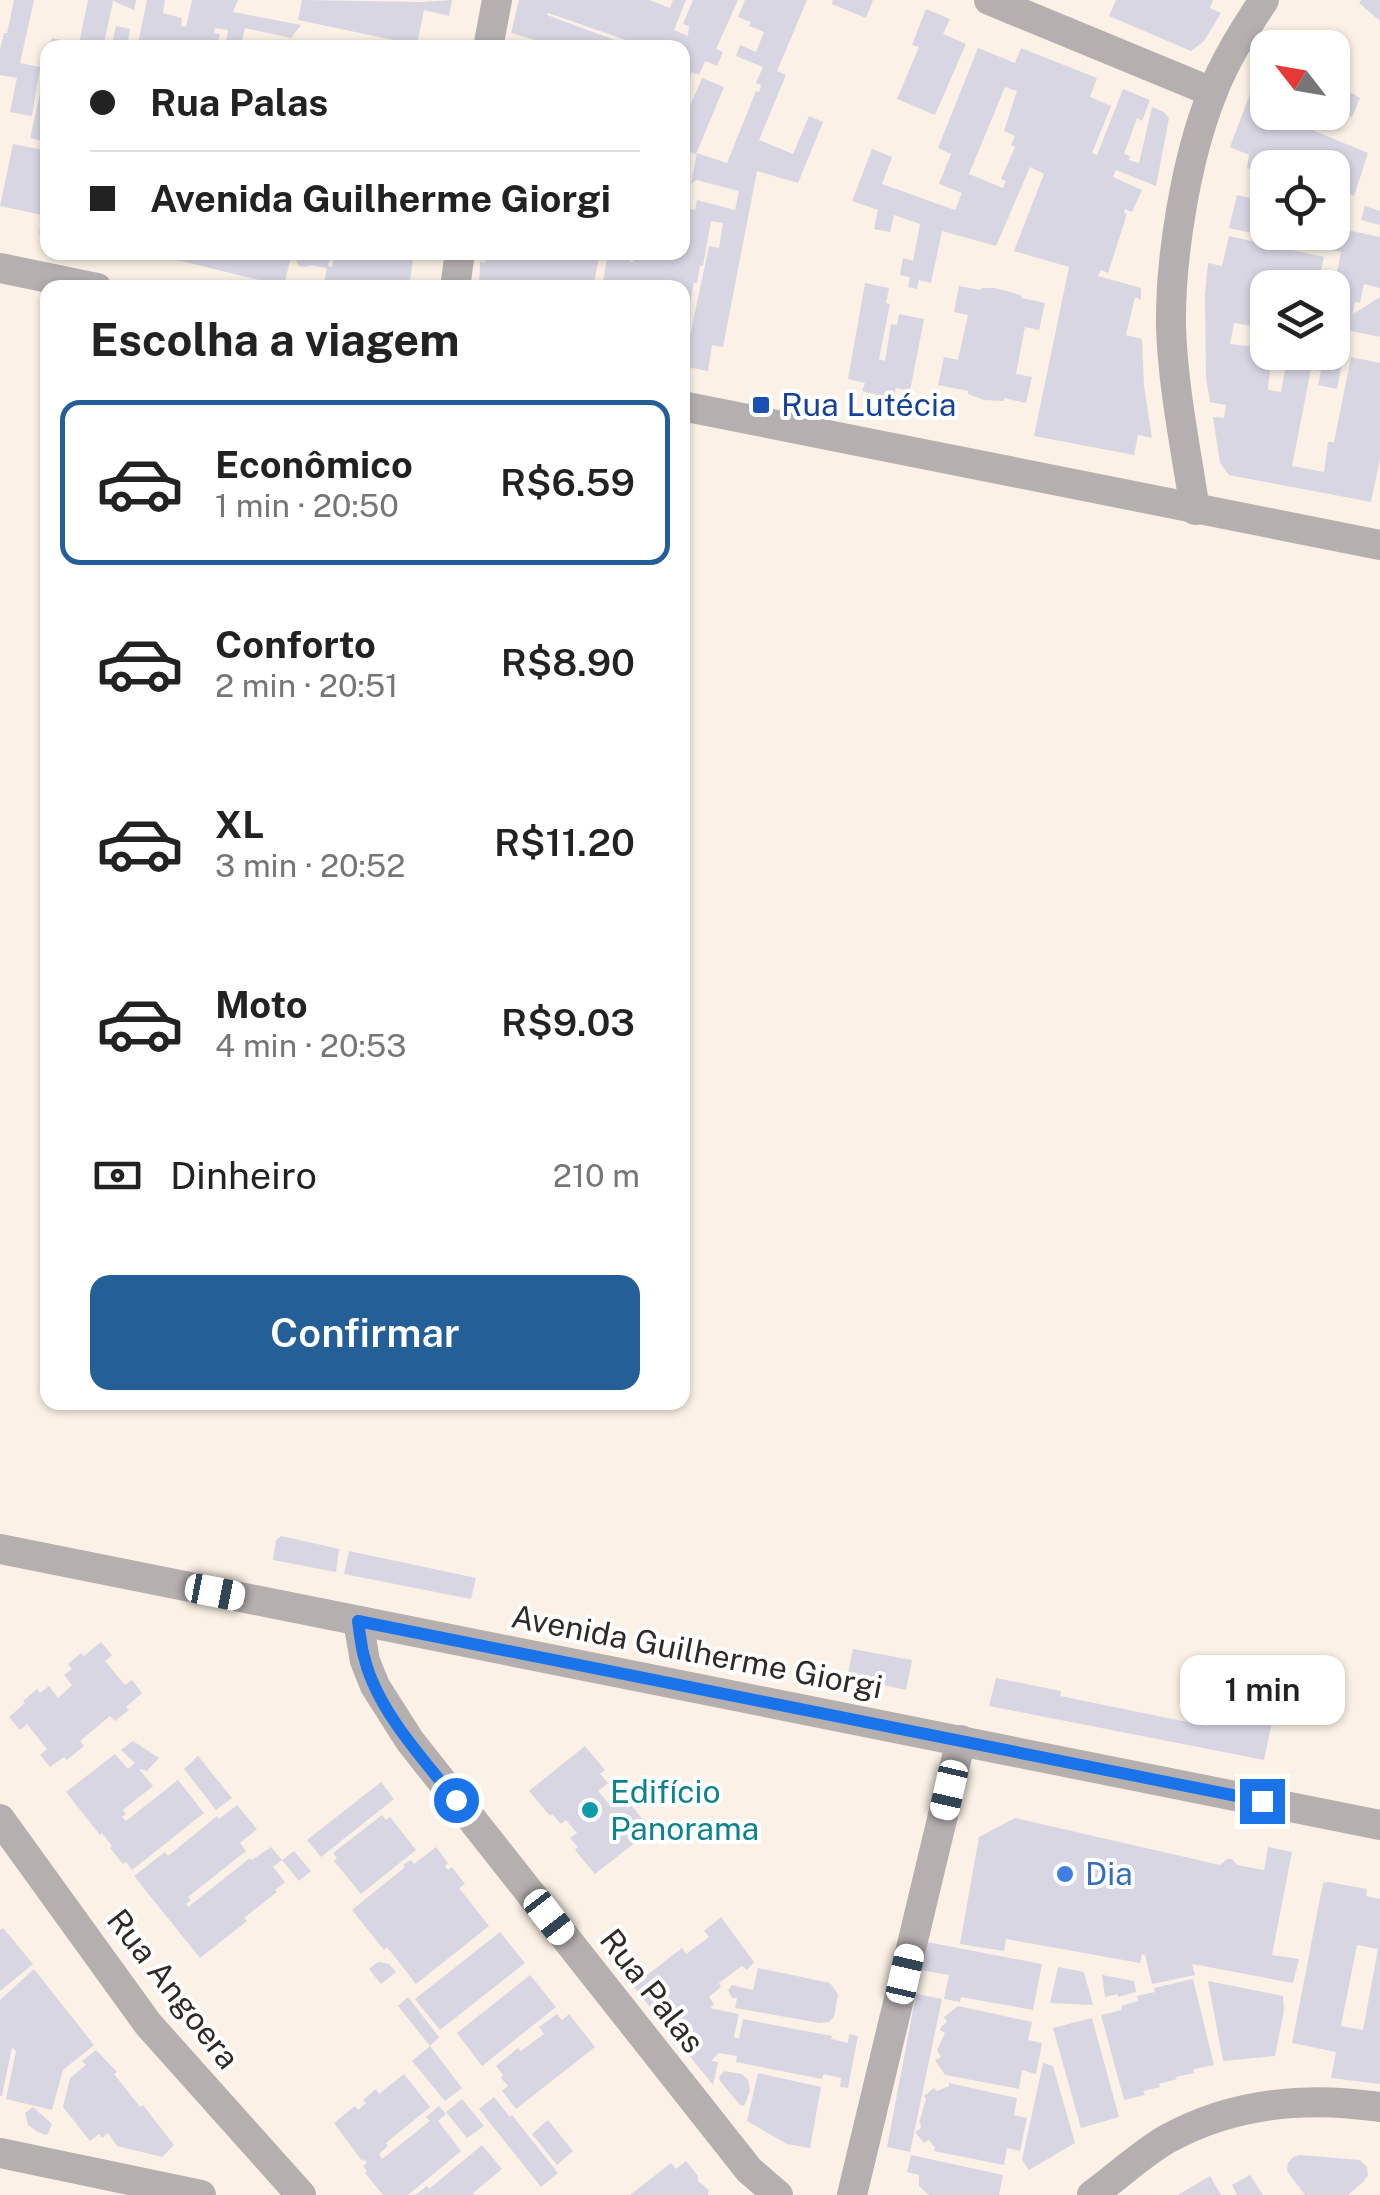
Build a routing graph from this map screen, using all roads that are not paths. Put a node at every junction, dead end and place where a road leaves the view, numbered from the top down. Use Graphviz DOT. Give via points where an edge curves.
graph roads {
  1 [pos="496,0"];
  2 [pos="989,0"];
  3 [pos="1264,0"];
  4 [pos="489,40"];
  5 [pos="1212,92"];
  6 [pos="0,268"];
  7 [pos="58,280"];
  8 [pos="690,408"];
  9 [pos="1195,510"];
  10 [pos="1380,546"];
  11 [pos="0,1549"];
  12 [pos="358,1621"];
  13 [pos="961,1740"];
  14 [pos="0,1819"];
  15 [pos="1380,1824"];
  16 [pos="1380,2107"];
  17 [pos="0,2152"];
  18 [pos="201,2195"];
  19 [pos="300,2195"];
  20 [pos="778,2195"];
  21 [pos="852,2195"];
  22 [pos="1092,2195"];
  1 -- 4 [label="street"];
  2 -- 5 [label="street"];
  3 -- 5 [label="street"];
  5 -- 9 [label="street" via="1185,192 1172,287 1176,380"];
  6 -- 7 [label="street"];
  8 -- 9 [label="street"];
  9 -- 10 [label="street"];
  11 -- 12 [label="street, Avenida Guilherme Giorgi"];
  12 -- 13 [label="street, Avenida Guilherme Giorgi"];
  12 -- 20 [label="street, Rua Palas" via="375,1686 410,1742 749,2170"];
  13 -- 15 [label="street, Avenida Guilherme Giorgi"];
  13 -- 21 [label="street"];
  14 -- 19 [label="street, Rua Angoera" via="148,2024"];
  16 -- 22 [label="street" via="1306,2101 1237,2110 1165,2140"];
  17 -- 18 [label="street"];
}
